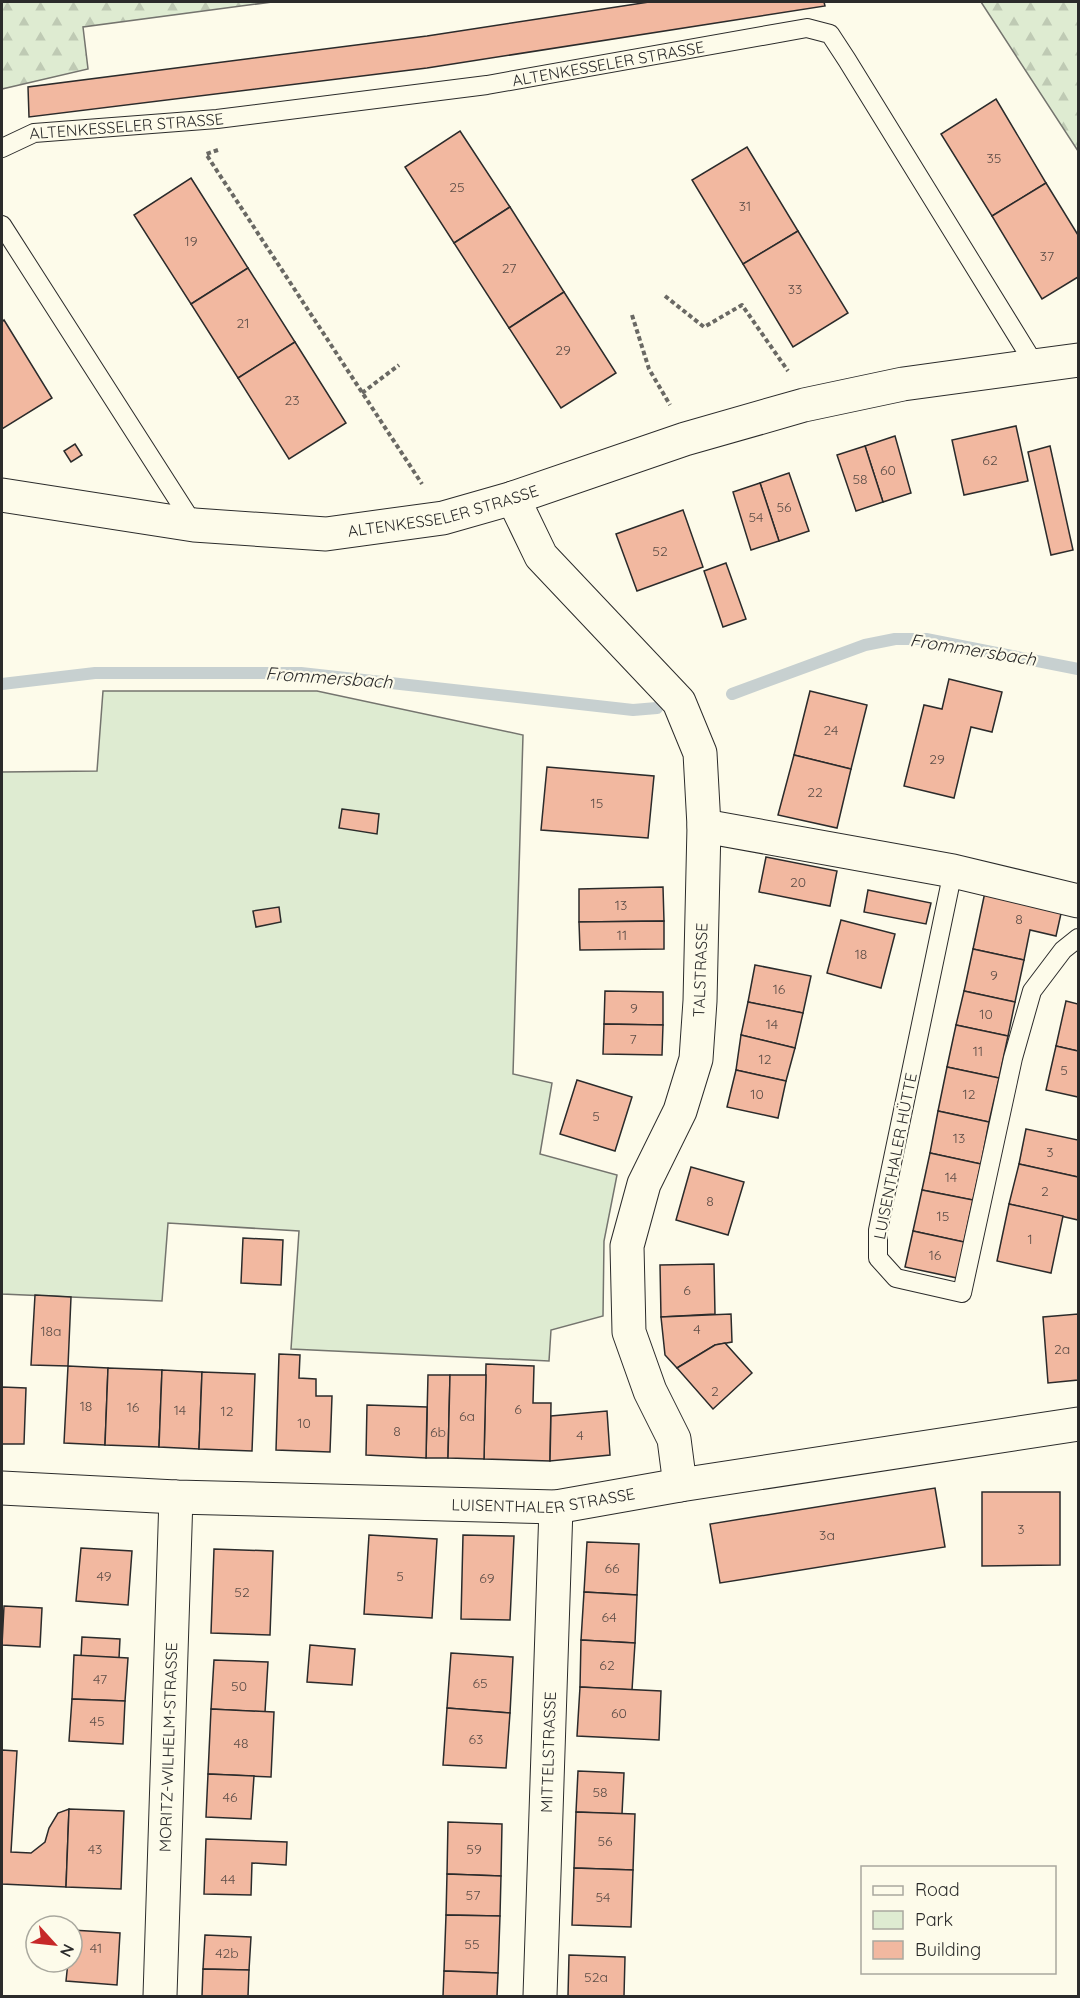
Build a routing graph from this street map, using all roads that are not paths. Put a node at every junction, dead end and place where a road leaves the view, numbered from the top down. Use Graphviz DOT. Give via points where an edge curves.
graph roads {
  1 [pos="2,148"];
  2 [pos="2,225"];
  3 [pos="1078,360"];
  4 [pos="1035,365"];
  5 [pos="2,495"];
  6 [pos="513,498"];
  7 [pos="194,525"];
  8 [pos="704,826"];
  9 [pos="953,871"];
  10 [pos="1078,901"];
  11 [pos="1078,938"];
  12 [pos="1078,1424"];
  13 [pos="680,1485"];
  14 [pos="2,1488"];
  15 [pos="176,1497"];
  16 [pos="556,1508"];
  17 [pos="160,1996"];
  18 [pos="540,1996"];
  1 -- 4 [label="lane, ALTENKESSELER STRASSE" via="34,133 217,119 487,85 807,28 830,34"];
  2 -- 7 [label="lane"];
  3 -- 4 [label="street, ALTENKESSELER STRASSE"];
  4 -- 6 [label="street, ALTENKESSELER STRASSE" via="903,384 804,405 685,439"];
  5 -- 7 [label="street, ALTENKESSELER STRASSE"];
  6 -- 7 [label="street, ALTENKESSELER STRASSE" via="443,518 326,534"];
  6 -- 8 [label="street, TALSTRASSE" via="541,556 679,702 700,753"];
  8 -- 9 [label="street"];
  8 -- 13 [label="street, TALSTRASSE" via="696,1059 680,1111 644,1184 627,1246 629,1332 650,1391 674,1439"];
  9 -- 10 [label="street"];
  9 -- 11 [label="lane, LUISENTHALER HÜTTE" via="878,1230 878,1258 896,1278 963,1293 1013,1058 1032,991 1062,950"];
  12 -- 13 [label="street, LUISENTHALER STRASSE"];
  13 -- 16 [label="street, LUISENTHALER STRASSE"];
  14 -- 15 [label="street, LUISENTHALER STRASSE"];
  15 -- 16 [label="street, LUISENTHALER STRASSE"];
  15 -- 17 [label="street, MORITZ-WILHELM-STRASSE"];
  16 -- 18 [label="street, MITTELSTRASSE"];
}
